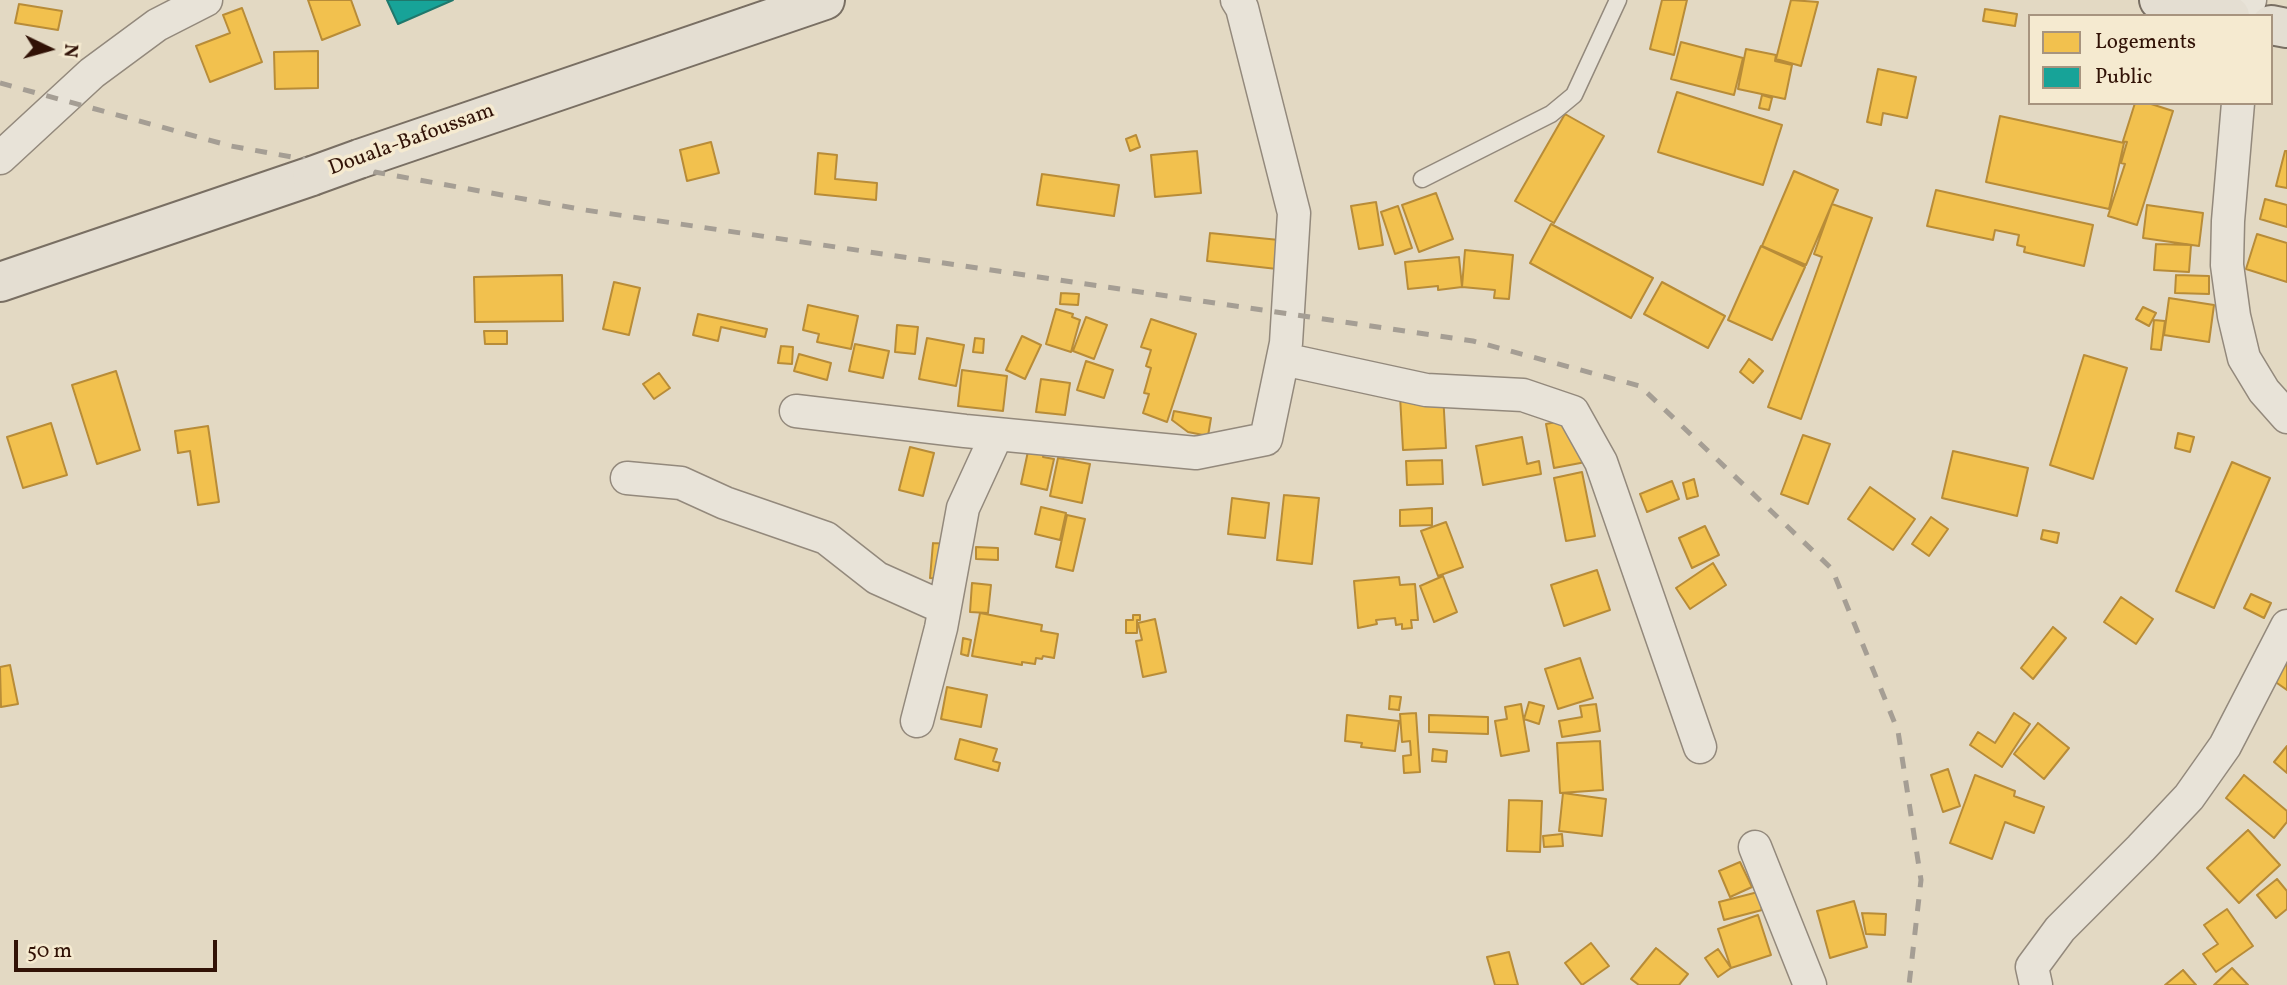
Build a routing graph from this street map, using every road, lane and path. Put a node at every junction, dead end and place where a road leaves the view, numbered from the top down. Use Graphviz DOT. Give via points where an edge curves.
graph roads {
  1 [pos="206,0"];
  2 [pos="825,0"];
  3 [pos="1237,0"];
  4 [pos="1618,0"];
  5 [pos="2160,0"];
  6 [pos="2221,14"];
  7 [pos="2238,105"];
  8 [pos="0,158"];
  9 [pos="1422,178"];
  10 [pos="0,282"];
  11 [pos="1283,359"];
  12 [pos="796,411"];
  13 [pos="2287,417"];
  14 [pos="997,434"];
  15 [pos="627,478"];
  16 [pos="944,608"];
  17 [pos="2287,626"];
  18 [pos="917,720"];
  19 [pos="1700,747"];
  20 [pos="1755,846"];
  21 [pos="2026,979"];
  22 [pos="1810,985"];
  1 -- 8 [label="street" via="157,25 92,72"];
  2 -- 10 [label="highway, Douala-Bafoussam, bridge"];
  3 -- 11 [label="street" via="1294,213"];
  4 -- 9 [label="lane" via="1574,95 1551,114"];
  5 -- 6 [label="highway"];
  7 -- 13 [label="street" via="2227,265 2234,316 2244,358"];
  11 -- 14 [label="street" via="1266,439 1196,453"];
  11 -- 19 [label="street" via="1426,390 1523,395 1573,412 1601,462"];
  12 -- 14 [label="street"];
  14 -- 16 [label="street" via="963,508"];
  15 -- 16 [label="street" via="681,483 826,538 877,578"];
  16 -- 18 [label="street"];
  17 -- 21 [label="street" via="2225,746 2189,797 2060,929"];
  20 -- 22 [label="street"];
}
